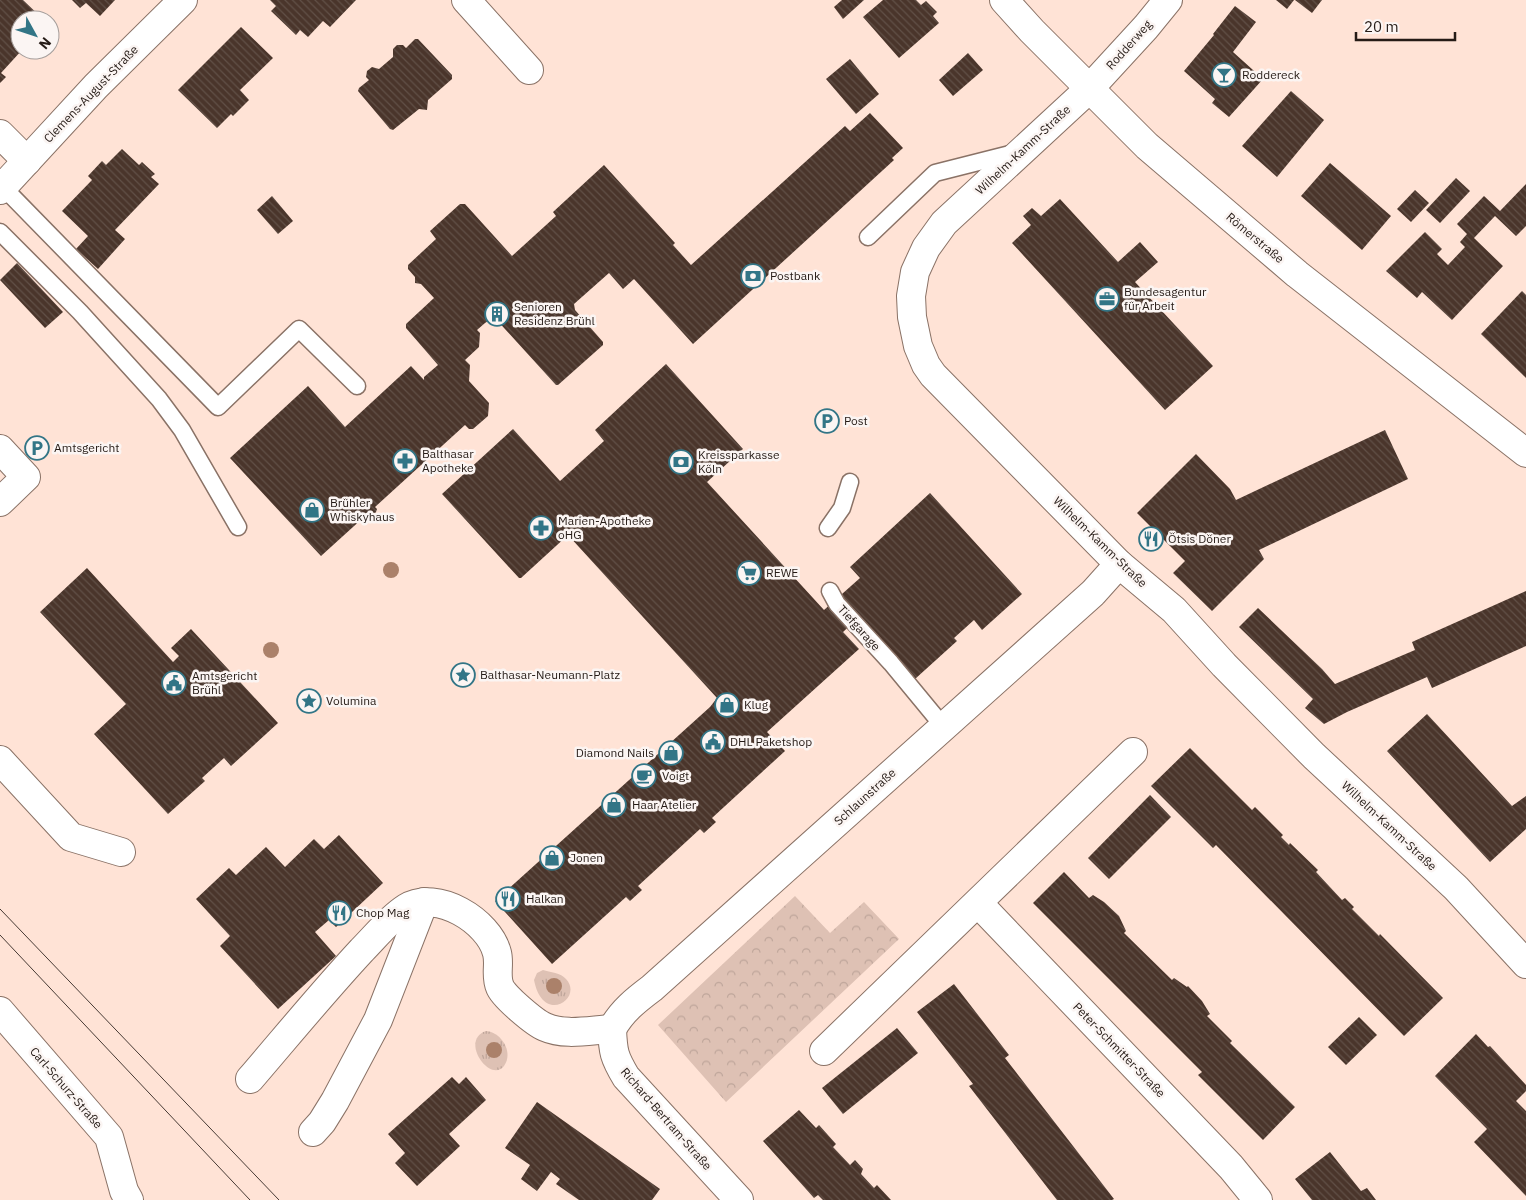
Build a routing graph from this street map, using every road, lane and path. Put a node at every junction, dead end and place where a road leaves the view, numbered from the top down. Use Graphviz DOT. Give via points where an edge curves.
graph roads {
  1 [pos="183,0"];
  2 [pos="466,0"];
  3 [pos="1004,0"];
  4 [pos="1168,0"];
  5 [pos="529,70"];
  6 [pos="1089,89"];
  7 [pos="0,134"];
  8 [pos="1021,151"];
  9 [pos="27,160"];
  10 [pos="1,188"];
  11 [pos="0,232"];
  12 [pos="868,237"];
  13 [pos="357,386"];
  14 [pos="0,449"];
  15 [pos="1526,452"];
  16 [pos="850,482"];
  17 [pos="0,502"];
  18 [pos="238,527"];
  19 [pos="828,528"];
  20 [pos="1119,564"];
  21 [pos="830,591"];
  22 [pos="943,726"];
  23 [pos="1133,752"];
  24 [pos="0,760"];
  25 [pos="121,852"];
  26 [pos="424,902"];
  27 [pos="978,903"];
  28 [pos="1526,964"];
  29 [pos="0,1011"];
  30 [pos="612,1029"];
  31 [pos="824,1050"];
  32 [pos="250,1079"];
  33 [pos="313,1132"];
  34 [pos="129,1200"];
  35 [pos="739,1200"];
  36 [pos="1258,1200"];
  1 -- 9 [label="street, Clemens-August-Straße"];
  2 -- 5 [label="street"];
  3 -- 6 [label="street, Römerstraße"];
  4 -- 6 [label="street, Rodderweg"];
  6 -- 8 [label="street, Wilhelm-Kamm-Straße"];
  6 -- 15 [label="street, Römerstraße" via="1147,146 1297,274"];
  7 -- 9 [label="street"];
  8 -- 12 [label="lane" via="934,172"];
  8 -- 20 [label="street, Wilhelm-Kamm-Straße" via="944,223 926,248 915,272 911,296 918,346 926,365 947,391"];
  9 -- 10 [label="street, Clemens-August-Straße"];
  10 -- 13 [label="lane" via="218,407 299,329"];
  11 -- 18 [label="lane" via="80,312 159,399 182,430"];
  14 -- 17 [label="street" via="26,476"];
  16 -- 19 [label="lane" via="842,508"];
  20 -- 22 [label="street, Schlaunstraße" via="1093,593"];
  20 -- 28 [label="street, Wilhelm-Kamm-Straße" via="1174,610 1314,756 1456,888"];
  21 -- 22 [label="lane, Tiefgarage" via="837,604"];
  22 -- 30 [label="street, Schlaunstraße" via="652,988 630,1004"];
  23 -- 27 [label="street"];
  24 -- 25 [label="street" via="71,837"];
  26 -- 30 [label="street" via="444,905 473,919 489,935 497,954 500,988 542,1026 559,1032"];
  26 -- 32 [label="street" via="407,908 390,921"];
  26 -- 33 [label="street" via="378,1020 335,1101"];
  27 -- 31 [label="street"];
  27 -- 36 [label="street, Peter-Schmitter-Straße" via="1231,1167"];
  29 -- 34 [label="street, Carl-Schurz-Straße" via="109,1137"];
  30 -- 35 [label="street, Richard-Bertram-Straße" via="612,1048 626,1076"];
}
